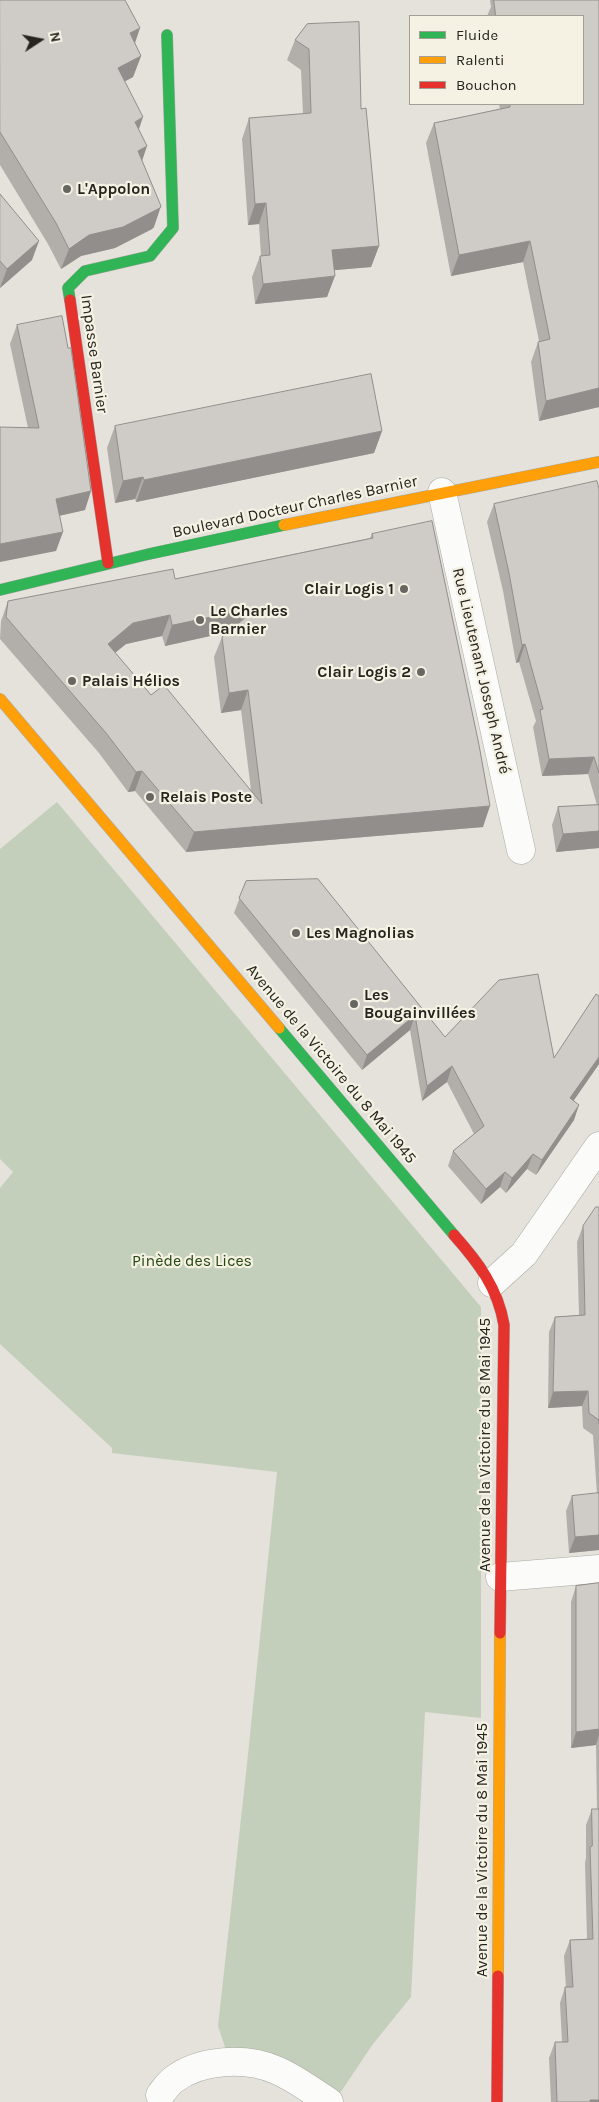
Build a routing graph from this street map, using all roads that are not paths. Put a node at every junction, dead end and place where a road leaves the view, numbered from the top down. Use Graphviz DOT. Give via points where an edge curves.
graph roads {
  1 [pos="167,35"];
  2 [pos="599,462"];
  3 [pos="442,492"];
  4 [pos="108,563"];
  5 [pos="0,590"];
  6 [pos="0,699"];
  7 [pos="521,850"];
  8 [pos="599,1146"];
  9 [pos="492,1283"];
  10 [pos="599,1569"];
  11 [pos="500,1577"];
  12 [pos="160,2095"];
  13 [pos="329,2102"];
  14 [pos="498,2102"];
  1 -- 4 [label="street, Impasse Barnier" via="173,228 150,256 85,271 68,288"];
  2 -- 3 [label="street, Boulevard Docteur Charles Barnier"];
  3 -- 4 [label="street, Boulevard Docteur Charles Barnier"];
  3 -- 7 [label="street, Rue Lieutenant Joseph André"];
  4 -- 5 [label="street, Boulevard Docteur Charles Barnier"];
  6 -- 9 [label="street, Avenue de la Victoire du 8 Mai 1945" via="469,1251"];
  8 -- 9 [label="street" via="524,1254"];
  9 -- 11 [label="street, Avenue de la Victoire du 8 Mai 1945" via="500,1300 504,1325"];
  10 -- 11 [label="street"];
  11 -- 14 [label="street, Avenue de la Victoire du 8 Mai 1945"];
  12 -- 13 [label="street" via="173,2080 197,2068 241,2062 284,2073"];
}
